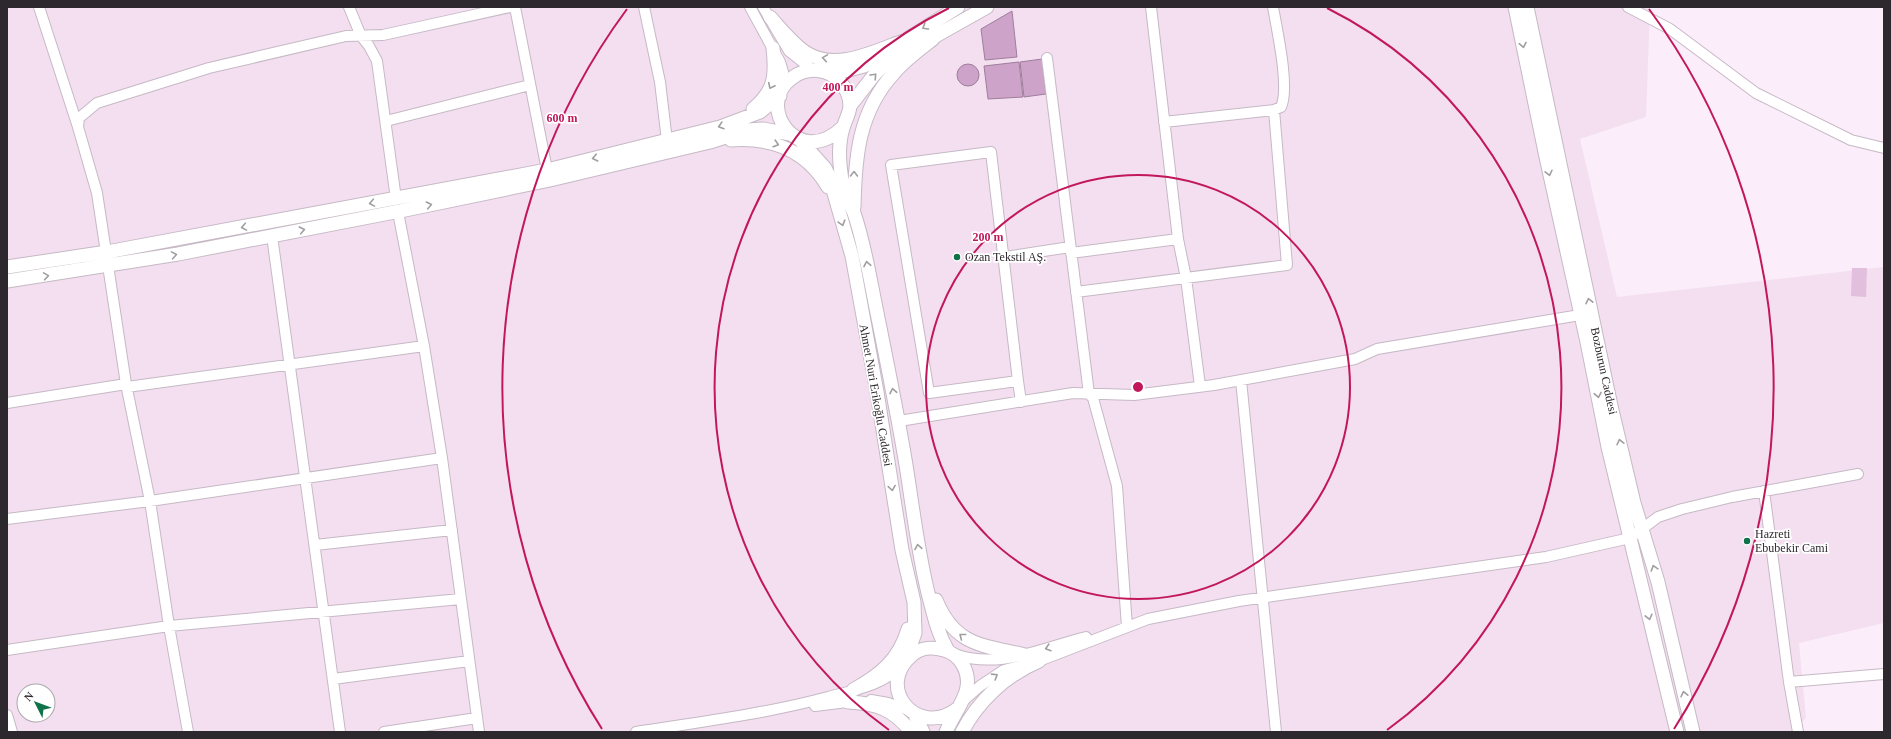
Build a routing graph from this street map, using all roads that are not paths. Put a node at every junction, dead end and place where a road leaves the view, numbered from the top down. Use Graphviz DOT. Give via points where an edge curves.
graph roads {
  1 [pos="39,7"];
  2 [pos="349,7"];
  3 [pos="510,7"];
  4 [pos="515,7"];
  5 [pos="644,7"];
  6 [pos="750,7"];
  7 [pos="958,7"];
  8 [pos="987,7"];
  9 [pos="1150,7"];
  10 [pos="1273,7"];
  11 [pos="1515,7"];
  12 [pos="1527,7"];
  13 [pos="1628,7"];
  14 [pos="767,12"];
  15 [pos="361,36"];
  16 [pos="932,39"];
  17 [pos="902,41"];
  18 [pos="773,48"];
  19 [pos="1047,58"];
  20 [pos="813,70"];
  21 [pos="827,73"];
  22 [pos="530,85"];
  23 [pos="781,92"];
  24 [pos="850,106"];
  25 [pos="1274,110"];
  26 [pos="386,121"];
  27 [pos="737,121"];
  28 [pos="1164,122"];
  29 [pos="78,127"];
  30 [pos="843,127"];
  31 [pos="795,137"];
  32 [pos="667,141"];
  33 [pos="710,142"];
  34 [pos="1884,148"];
  35 [pos="547,170"];
  36 [pos="836,202"];
  37 [pos="397,205"];
  38 [pos="854,213"];
  39 [pos="272,236"];
  40 [pos="1178,239"];
  41 [pos="1071,250"];
  42 [pos="107,252"];
  43 [pos="1005,257"];
  44 [pos="109,266"];
  45 [pos="7,267"];
  46 [pos="1186,278"];
  47 [pos="7,281"];
  48 [pos="1076,292"];
  49 [pos="1580,315"];
  50 [pos="424,346"];
  51 [pos="290,363"];
  52 [pos="1241,380"];
  53 [pos="1018,381"];
  54 [pos="126,386"];
  55 [pos="1200,386"];
  56 [pos="1089,394"];
  57 [pos="1021,402"];
  58 [pos="7,403"];
  59 [pos="899,421"];
  60 [pos="442,458"];
  61 [pos="1858,474"];
  62 [pos="306,478"];
  63 [pos="1764,491"];
  64 [pos="150,501"];
  65 [pos="7,519"];
  66 [pos="1642,529"];
  67 [pos="452,530"];
  68 [pos="1630,538"];
  69 [pos="315,545"];
  70 [pos="922,569"];
  71 [pos="1263,597"];
  72 [pos="461,599"];
  73 [pos="914,602"];
  74 [pos="324,613"];
  75 [pos="169,626"];
  76 [pos="1126,627"];
  77 [pos="7,650"];
  78 [pos="951,653"];
  79 [pos="1025,655"];
  80 [pos="469,661"];
  81 [pos="1039,661"];
  82 [pos="904,663"];
  83 [pos="1884,674"];
  84 [pos="333,679"];
  85 [pos="1789,682"];
  86 [pos="851,696"];
  87 [pos="960,705"];
  88 [pos="911,712"];
  89 [pos="7,715"];
  90 [pos="477,718"];
  91 [pos="12,732"];
  92 [pos="188,732"];
  93 [pos="340,732"];
  94 [pos="384,732"];
  95 [pos="479,732"];
  96 [pos="636,732"];
  97 [pos="911,732"];
  98 [pos="923,732"];
  99 [pos="946,732"];
  100 [pos="962,732"];
  101 [pos="1276,732"];
  102 [pos="1678,732"];
  103 [pos="1693,732"];
  104 [pos="1798,732"];
  1 -- 29 [label="street"];
  2 -- 15 [label="street"];
  3 -- 15 [label="street" via="383,35"];
  4 -- 22 [label="street"];
  5 -- 32 [label="street" via="660,82"];
  6 -- 18 [label="street"];
  7 -- 17 [label="main road, one-way"];
  8 -- 16 [label="main road"];
  9 -- 28 [label="street"];
  10 -- 25 [label="street" via="1284,86 1284,101 1281,107"];
  11 -- 49 [label="main road, Bozburun Caddesi, one-way"];
  66 -- 12 [label="main road, Bozburun Caddesi, one-way" via="1611,406"];
  13 -- 34 [label="street" via="1670,29 1756,93 1851,140"];
  17 -- 14 [label="main road, one-way" via="856,58 822,58 802,49"];
  14 -- 20 [label="street" via="789,50"];
  15 -- 26 [label="street" via="377,61"];
  15 -- 29 [label="street" via="346,36 210,68 97,103 79,118"];
  24 -- 16 [label="main road, one-way" via="884,65"];
  38 -- 16 [label="main road, one-way" via="854,168 861,132 868,115 877,96 894,73"];
  17 -- 21 [label="main road" via="864,66 845,72"];
  18 -- 23 [label="street" via="782,67"];
  18 -- 27 [label="main road, one-way" via="776,68 771,87 760,103"];
  19 -- 41 [label="street"];
  20 -- 21 [label="main road"];
  20 -- 23 [label="main road" via="798,74 789,80"];
  21 -- 24 [label="main road" via="842,83 848,93"];
  22 -- 26 [label="street"];
  22 -- 35 [label="street"];
  23 -- 27 [label="main road" via="760,112"];
  23 -- 31 [label="main road" via="778,113 783,124"];
  24 -- 30 [label="main road"];
  25 -- 28 [label="street"];
  25 -- 46 [label="street" via="1287,265"];
  26 -- 37 [label="street"];
  27 -- 32 [label="main road, one-way"];
  28 -- 40 [label="street"];
  29 -- 42 [label="street" via="97,192"];
  30 -- 31 [label="main road" via="835,136 824,141 812,142"];
  30 -- 38 [label="main road, Ahmet Nuri Erikoğlu Caddesi" via="840,174"];
  31 -- 33 [label="main road" via="763,129 747,130"];
  31 -- 36 [label="main road, Ahmet Nuri Erikoğlu Caddesi" via="825,168 833,185"];
  32 -- 35 [label="main road, one-way"];
  33 -- 36 [label="main road, one-way" via="753,139 778,144 813,167"];
  37 -- 33 [label="main road, one-way" via="542,181"];
  35 -- 37 [label="main road"];
  36 -- 73 [label="main road, Ahmet Nuri Erikoğlu Caddesi, one-way" via="852,256 902,550"];
  39 -- 37 [label="main road, one-way"];
  37 -- 42 [label="main road, one-way"];
  37 -- 50 [label="street"];
  59 -- 38 [label="main road, Ahmet Nuri Erikoğlu Caddesi, one-way" via="866,256"];
  44 -- 39 [label="main road, one-way"];
  39 -- 51 [label="street"];
  40 -- 41 [label="street"];
  40 -- 46 [label="street"];
  41 -- 43 [label="street"];
  41 -- 48 [label="street"];
  42 -- 44 [label="street"];
  42 -- 45 [label="main road"];
  43 -- 53 [label="street"];
  43 -- 53 [label="street" via="991,152 891,165 929,393"];
  47 -- 44 [label="main road, one-way"];
  44 -- 54 [label="street"];
  46 -- 48 [label="street"];
  46 -- 55 [label="street"];
  48 -- 56 [label="street"];
  49 -- 52 [label="street" via="1377,349 1355,359"];
  49 -- 68 [label="main road, Bozburun Caddesi, one-way"];
  50 -- 51 [label="street"];
  50 -- 60 [label="street"];
  51 -- 54 [label="street"];
  51 -- 62 [label="street"];
  52 -- 55 [label="street"];
  52 -- 71 [label="street"];
  53 -- 57 [label="street"];
  54 -- 58 [label="street"];
  54 -- 64 [label="street"];
  55 -- 56 [label="street" via="1134,395"];
  56 -- 57 [label="street" via="1073,393"];
  56 -- 76 [label="street" via="1093,398 1117,486"];
  57 -- 59 [label="street"];
  70 -- 59 [label="main road, Ahmet Nuri Erikoğlu Caddesi, one-way"];
  60 -- 62 [label="street"];
  60 -- 67 [label="street"];
  61 -- 63 [label="street"];
  62 -- 64 [label="street"];
  62 -- 69 [label="street"];
  63 -- 66 [label="street" via="1682,509 1658,517"];
  63 -- 85 [label="street"];
  64 -- 65 [label="street"];
  64 -- 75 [label="street"];
  66 -- 68 [label="street"];
  103 -- 66 [label="main road, Bozburun Caddesi, one-way" via="1658,582"];
  67 -- 69 [label="street"];
  67 -- 72 [label="street"];
  68 -- 71 [label="street" via="1546,557"];
  68 -- 102 [label="main road, Bozburun Caddesi, one-way"];
  69 -- 74 [label="street"];
  70 -- 78 [label="main road, Ahmet Nuri Erikoğlu Caddesi" via="938,629"];
  79 -- 70 [label="main road, one-way" via="969,642 959,635 939,608"];
  71 -- 76 [label="street" via="1148,619"];
  71 -- 101 [label="street"];
  72 -- 74 [label="street"];
  72 -- 80 [label="street"];
  73 -- 82 [label="main road, Ahmet Nuri Erikoğlu Caddesi" via="915,633"];
  73 -- 86 [label="main road" via="906,636 896,656 876,677"];
  74 -- 75 [label="street"];
  74 -- 84 [label="street"];
  75 -- 77 [label="street"];
  75 -- 92 [label="street"];
  76 -- 79 [label="street, one-way"];
  76 -- 81 [label="street"];
  78 -- 79 [label="street" via="968,660 986,661"];
  78 -- 82 [label="main road" via="937,648 925,649 914,653"];
  78 -- 87 [label="main road" via="963,666 968,680 967,690"];
  80 -- 84 [label="street"];
  80 -- 90 [label="street"];
  87 -- 81 [label="street, one-way" via="980,686 1004,670"];
  81 -- 100 [label="main road" via="1014,674 991,693"];
  82 -- 86 [label="street" via="896,672"];
  82 -- 88 [label="main road" via="897,684 898,694"];
  83 -- 85 [label="street"];
  84 -- 93 [label="street"];
  85 -- 104 [label="street"];
  86 -- 88 [label="street"];
  86 -- 96 [label="street" via="768,712"];
  86 -- 97 [label="main road" via="862,702 880,706 896,716"];
  87 -- 88 [label="main road" via="951,714 936,719 921,717"];
  87 -- 99 [label="main road"];
  88 -- 98 [label="main road"];
  89 -- 91 [label="street"];
  90 -- 94 [label="street"];
  90 -- 95 [label="street"];
}
